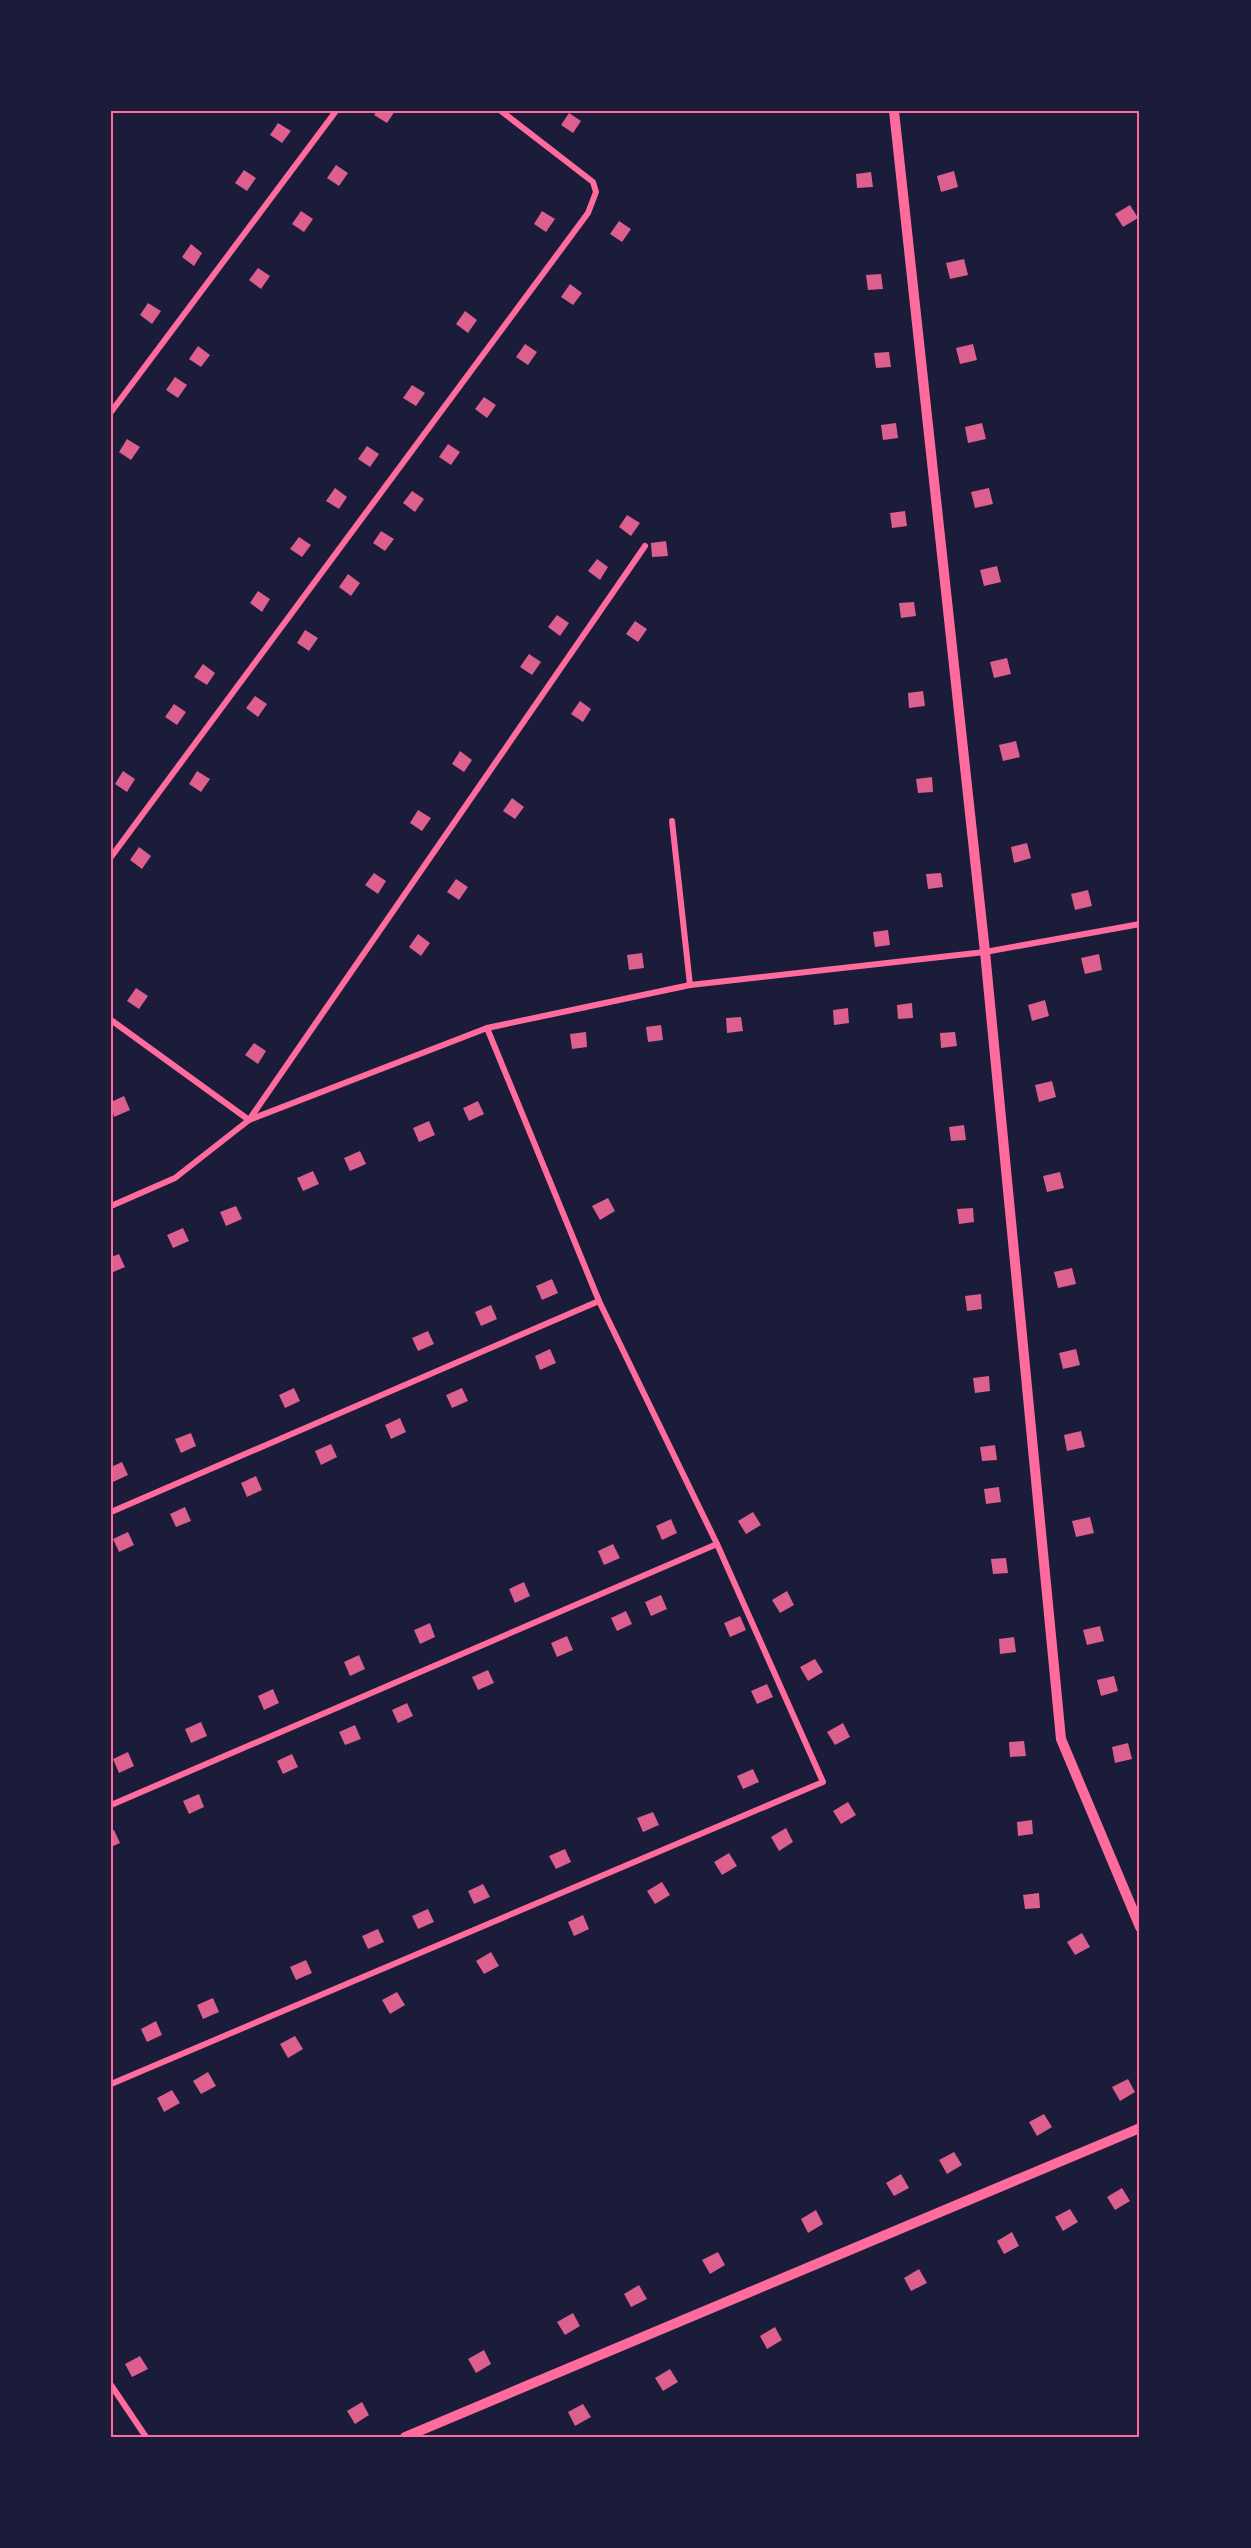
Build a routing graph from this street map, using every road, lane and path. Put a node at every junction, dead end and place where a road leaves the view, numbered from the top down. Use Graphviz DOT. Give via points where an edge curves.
graph roads {
  1 [pos="336,111"];
  2 [pos="501,111"];
  3 [pos="894,111"];
  4 [pos="111,412"];
  5 [pos="645,546"];
  6 [pos="672,821"];
  7 [pos="111,857"];
  8 [pos="1140,924"];
  9 [pos="985,952"];
  10 [pos="690,985"];
  11 [pos="111,1020"];
  12 [pos="487,1028"];
  13 [pos="249,1120"];
  14 [pos="111,1206"];
  15 [pos="599,1301"];
  16 [pos="111,1512"];
  17 [pos="717,1544"];
  18 [pos="111,1805"];
  19 [pos="1140,1927"];
  20 [pos="111,2084"];
  21 [pos="1140,2128"];
  22 [pos="111,2385"];
  23 [pos="146,2437"];
  24 [pos="405,2437"];
  1 -- 4 [label="street"];
  2 -- 7 [label="street" via="593,182 596,192 588,213"];
  3 -- 9 [label="street"];
  5 -- 13 [label="street"];
  6 -- 10 [label="street"];
  8 -- 9 [label="street"];
  9 -- 10 [label="street"];
  9 -- 19 [label="street" via="1061,1739"];
  10 -- 12 [label="street"];
  11 -- 13 [label="street"];
  12 -- 13 [label="street"];
  12 -- 15 [label="street"];
  13 -- 14 [label="street" via="175,1178"];
  15 -- 16 [label="street"];
  15 -- 17 [label="street"];
  17 -- 18 [label="street"];
  17 -- 20 [label="street" via="823,1782"];
  21 -- 24 [label="street"];
  22 -- 23 [label="street"];
}
